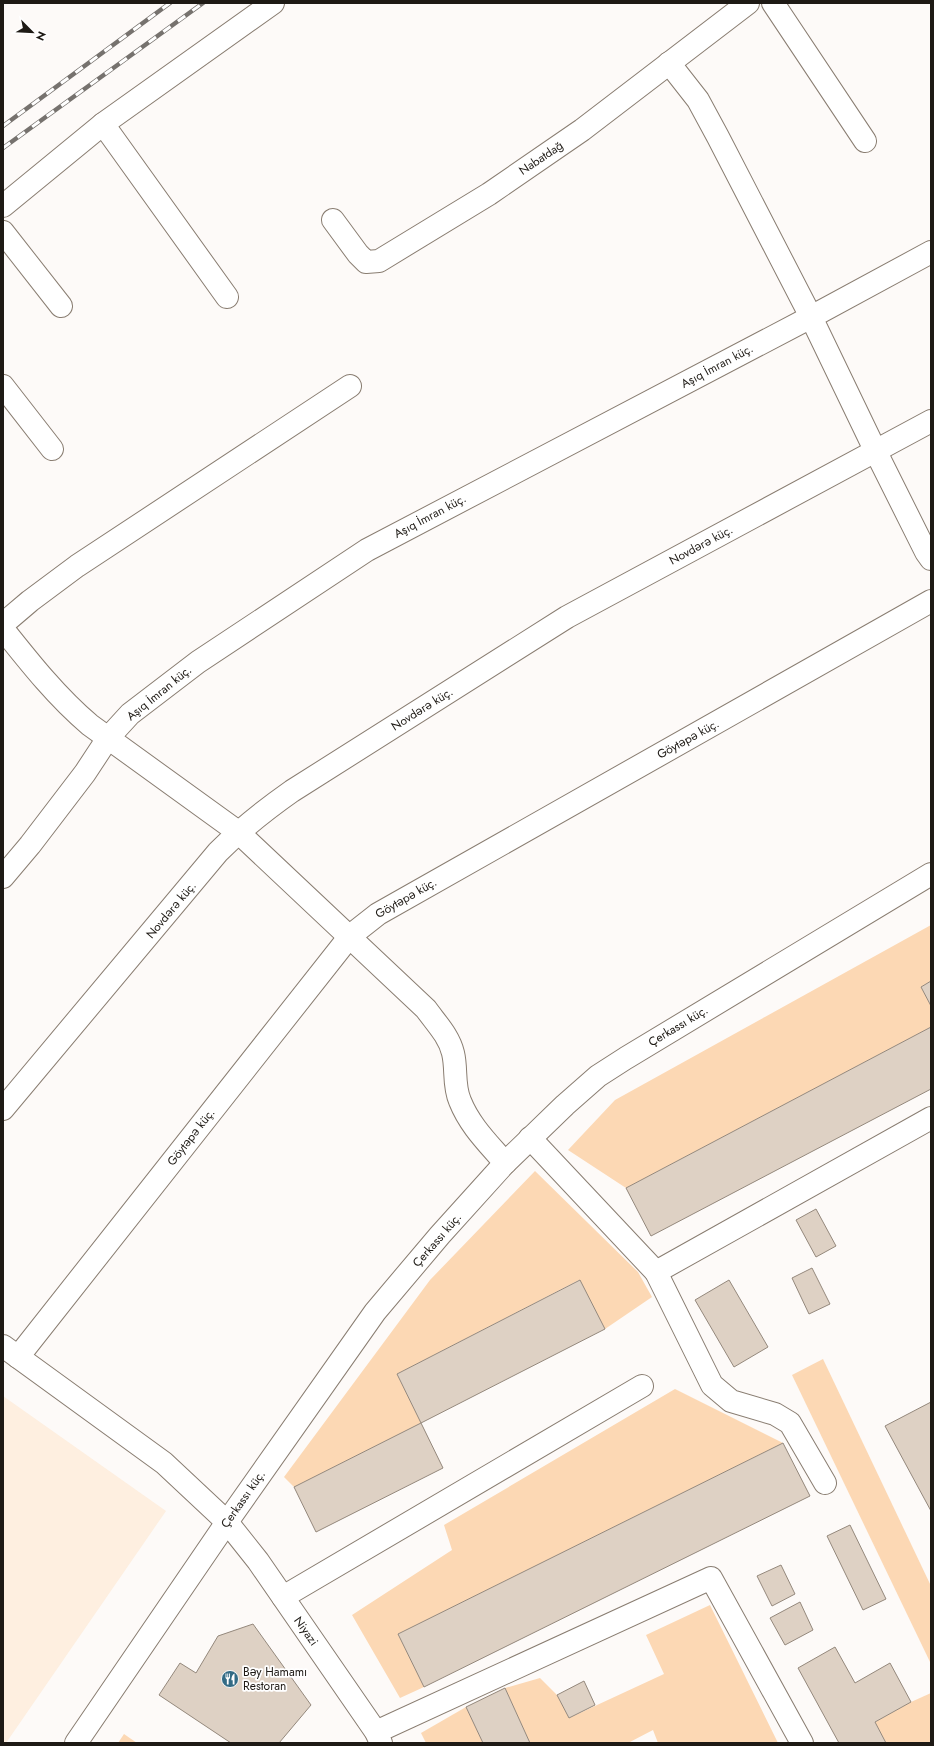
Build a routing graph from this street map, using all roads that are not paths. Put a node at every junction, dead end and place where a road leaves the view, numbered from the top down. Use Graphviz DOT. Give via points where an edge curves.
graph roads {
  1 [pos="273,3"];
  2 [pos="748,3"];
  3 [pos="773,3"];
  4 [pos="669,63"];
  5 [pos="103,124"];
  6 [pos="865,141"];
  7 [pos="3,206"];
  8 [pos="333,220"];
  9 [pos="3,232"];
  10 [pos="931,252"];
  11 [pos="227,296"];
  12 [pos="61,306"];
  13 [pos="811,317"];
  14 [pos="3,386"];
  15 [pos="350,386"];
  16 [pos="931,421"];
  17 [pos="52,449"];
  18 [pos="876,452"];
  19 [pos="931,559"];
  20 [pos="931,602"];
  21 [pos="3,624"];
  22 [pos="3,629"];
  23 [pos="108,738"];
  24 [pos="238,832"];
  25 [pos="931,874"];
  26 [pos="3,877"];
  27 [pos="350,936"];
  28 [pos="3,1109"];
  29 [pos="931,1118"];
  30 [pos="530,1138"];
  31 [pos="505,1162"];
  32 [pos="656,1272"];
  33 [pos="10,1351"];
  34 [pos="642,1386"];
  35 [pos="825,1483"];
  36 [pos="227,1522"];
  37 [pos="283,1597"];
  38 [pos="379,1738"];
  39 [pos="76,1743"];
  40 [pos="802,1743"];
  1 -- 5 [label="street"];
  2 -- 4 [label="street, Nabatdağ"];
  3 -- 6 [label="street"];
  4 -- 8 [label="street, Nabatdağ" via="582,130 489,194 379,261 366,262"];
  4 -- 13 [label="street" via="698,100"];
  5 -- 7 [label="street"];
  5 -- 11 [label="street"];
  9 -- 12 [label="street"];
  10 -- 13 [label="street, Aşıq İmran küç."];
  13 -- 18 [label="street"];
  13 -- 23 [label="street, Aşıq İmran küç." via="367,550 198,662 130,714"];
  14 -- 17 [label="street"];
  15 -- 21 [label="street" via="77,566"];
  16 -- 18 [label="street, Novdərə küç."];
  18 -- 19 [label="street"];
  18 -- 24 [label="street, Novdərə küç." via="567,617 292,791"];
  20 -- 27 [label="street, Göytəpə küç." via="378,914"];
  22 -- 23 [label="street" via="70,708"];
  23 -- 24 [label="street"];
  23 -- 26 [label="street, Aşıq İmran küç." via="85,773"];
  24 -- 27 [label="street"];
  24 -- 28 [label="street, Novdərə küç." via="218,852"];
  25 -- 30 [label="street, Çerkassı küç." via="598,1076"];
  27 -- 31 [label="street" via="426,1009 446,1037 453,1054 454,1082 460,1101 472,1124"];
  27 -- 33 [label="street, Göytəpə küç."];
  29 -- 32 [label="street"];
  30 -- 31 [label="street, Çerkassı küç."];
  30 -- 32 [label="street"];
  31 -- 36 [label="street, Çerkassı küç." via="375,1312"];
  32 -- 35 [label="street" via="712,1385 731,1401 775,1414 790,1423"];
  33 -- 36 [label="street, Niyazi" via="164,1463"];
  34 -- 37 [label="street"];
  36 -- 37 [label="street, Niyazi"];
  36 -- 39 [label="street, Çerkassı küç."];
  37 -- 38 [label="street, Niyazi"];
  38 -- 40 [label="street" via="711,1578"];
}
